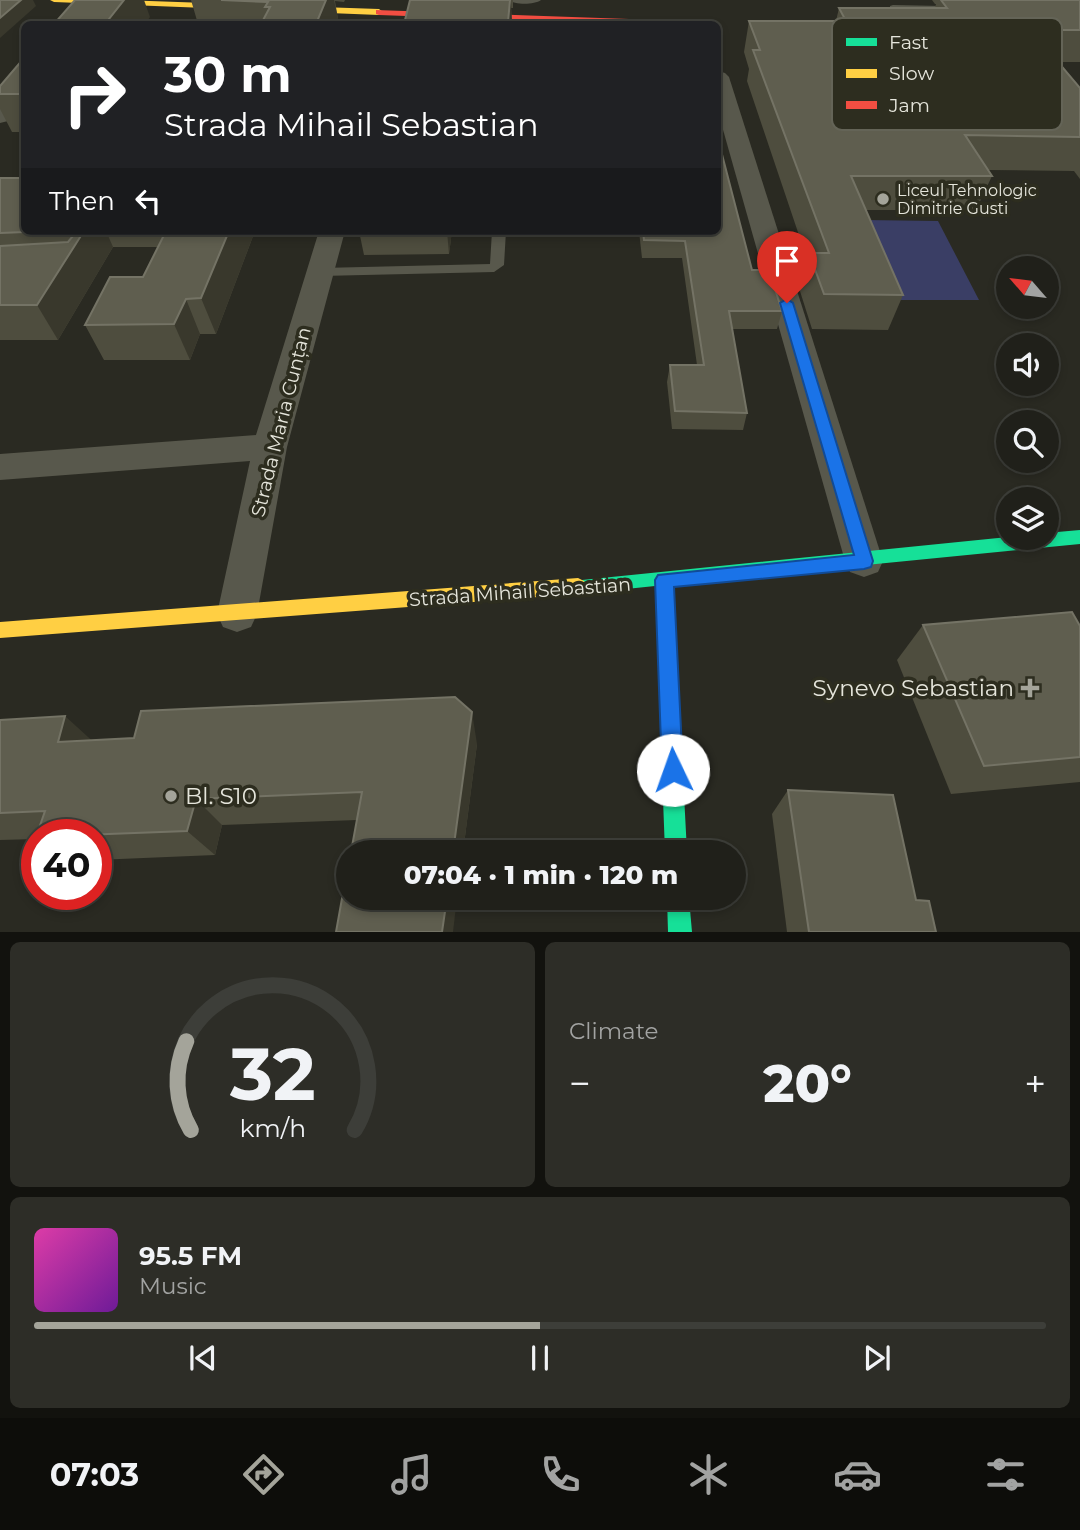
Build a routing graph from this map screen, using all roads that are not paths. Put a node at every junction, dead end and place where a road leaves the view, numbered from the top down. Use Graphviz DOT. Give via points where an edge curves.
graph roads {
  1 [pos="54,0"];
  2 [pos="513,0"];
  3 [pos="537,0"];
  4 [pos="99,2"];
  5 [pos="218,3"];
  6 [pos="893,8"];
  7 [pos="947,9"];
  8 [pos="86,17"];
  9 [pos="388,18"];
  10 [pos="537,21"];
  11 [pos="721,87"];
  12 [pos="21,92"];
  13 [pos="0,116"];
  14 [pos="331,235"];
  15 [pos="499,235"];
  16 [pos="321,272"];
  17 [pos="270,447"];
  18 [pos="0,467"];
  19 [pos="1080,537"];
  20 [pos="864,561"];
  21 [pos="664,580"];
  22 [pos="237,614"];
  23 [pos="0,630"];
  24 [pos="675,840"];
  25 [pos="679,910"];
  26 [pos="680,932"];
  1 -- 4 [label="street"];
  2 -- 3 [label="lane"];
  4 -- 5 [label="street"];
  4 -- 8 [label="street"];
  5 -- 9 [label="street" via="276,12"];
  6 -- 7 [label="lane"];
  9 -- 10 [label="street"];
  11 -- 20 [label="street"];
  12 -- 13 [label="street"];
  14 -- 16 [label="street, Strada Maria Cunțan"];
  15 -- 16 [label="lane" via="494,268"];
  16 -- 17 [label="street, Strada Maria Cunțan"];
  17 -- 18 [label="street"];
  17 -- 22 [label="street, Strada Maria Cunțan"];
  19 -- 20 [label="street, Strada Mihail Sebastian"];
  20 -- 21 [label="street, Strada Mihail Sebastian"];
  21 -- 22 [label="street, Strada Mihail Sebastian"];
  21 -- 24 [label="street"];
  22 -- 23 [label="street, Strada Mihail Sebastian"];
  25 -- 26 [label="street"];
}
